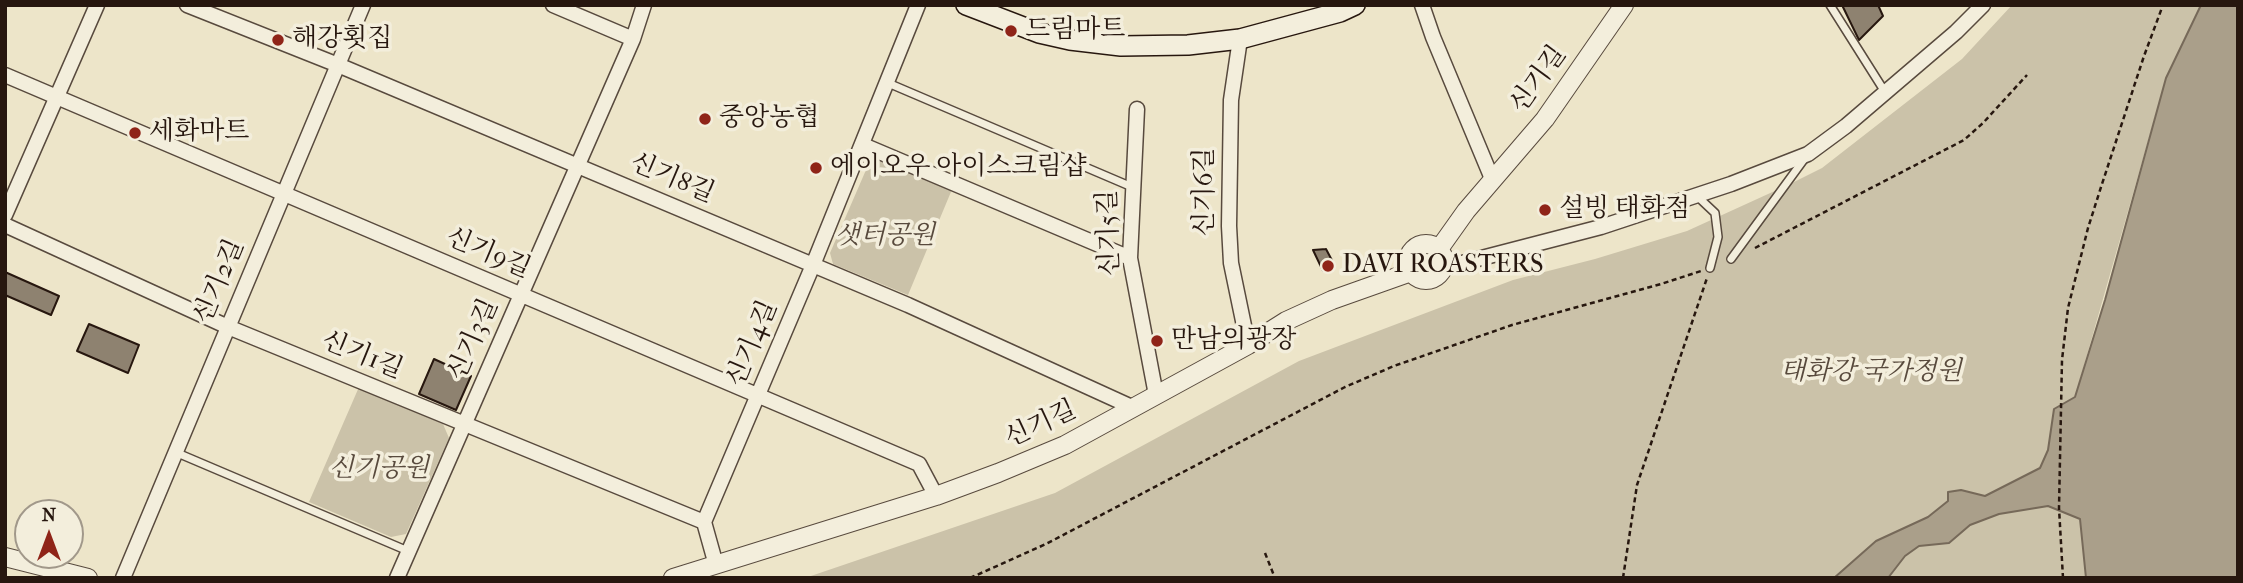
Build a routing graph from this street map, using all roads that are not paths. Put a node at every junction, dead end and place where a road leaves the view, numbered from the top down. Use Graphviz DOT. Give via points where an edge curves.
graph roads {
  1 [pos="97,5"];
  2 [pos="187,5"];
  3 [pos="363,5"];
  4 [pos="553,5"];
  5 [pos="644,5"];
  6 [pos="919,5"];
  7 [pos="966,5"];
  8 [pos="1355,5"];
  9 [pos="1422,5"];
  10 [pos="1624,5"];
  11 [pos="1830,5"];
  12 [pos="1983,5"];
  13 [pos="633,39"];
  14 [pos="1240,39"];
  15 [pos="338,65"];
  16 [pos="5,75"];
  17 [pos="888,83"];
  18 [pos="1885,92"];
  19 [pos="57,97"];
  20 [pos="1137,109"];
  21 [pos="863,145"];
  22 [pos="1808,154"];
  23 [pos="577,166"];
  24 [pos="1493,181"];
  25 [pos="1132,187"];
  26 [pos="284,194"];
  27 [pos="1696,196"];
  28 [pos="5,215"];
  29 [pos="5,225"];
  30 [pos="1439,249"];
  31 [pos="1130,258"];
  32 [pos="1731,259"];
  33 [pos="813,265"];
  34 [pos="1443,268"];
  35 [pos="1710,268"];
  36 [pos="1410,272"];
  37 [pos="521,295"];
  38 [pos="228,327"];
  39 [pos="1248,345"];
  40 [pos="757,395"];
  41 [pos="1156,395"];
  42 [pos="1134,408"];
  43 [pos="464,424"];
  44 [pos="176,452"];
  45 [pos="936,496"];
  46 [pos="704,522"];
  47 [pos="408,551"];
  48 [pos="5,558"];
  49 [pos="716,565"];
  50 [pos="88,578"];
  51 [pos="122,578"];
  52 [pos="397,578"];
  53 [pos="673,578"];
  1 -- 19 [label="street"];
  2 -- 15 [label="street, 신기8길"];
  3 -- 15 [label="street, 신기2길"];
  4 -- 13 [label="street"];
  5 -- 13 [label="street, 신기3길"];
  6 -- 17 [label="street, 신기4길"];
  7 -- 14 [label="main road" via="1070,40 1121,46"];
  8 -- 14 [label="main road"];
  9 -- 24 [label="street"];
  10 -- 24 [label="street, 신기길" via="1545,119"];
  11 -- 18 [label="lane"];
  12 -- 18 [label="street"];
  13 -- 23 [label="street, 신기3길"];
  14 -- 39 [label="street, 신기6길" via="1231,100 1229,226 1231,262"];
  15 -- 23 [label="street, 신기8길"];
  15 -- 26 [label="street, 신기2길"];
  16 -- 19 [label="street, 신기9길"];
  17 -- 21 [label="street, 신기4길"];
  17 -- 25 [label="lane"];
  18 -- 22 [label="street"];
  19 -- 26 [label="street, 신기9길"];
  19 -- 28 [label="street"];
  20 -- 25 [label="street, 신기5길"];
  21 -- 31 [label="street"];
  21 -- 33 [label="street, 신기4길"];
  22 -- 27 [label="street"];
  22 -- 32 [label="lane"];
  23 -- 33 [label="street, 신기8길"];
  23 -- 37 [label="street, 신기3길"];
  24 -- 30 [label="street, 신기길"];
  25 -- 31 [label="street, 신기5길"];
  26 -- 37 [label="street, 신기9길"];
  26 -- 38 [label="street, 신기2길"];
  27 -- 34 [label="street" via="1601,227"];
  27 -- 35 [label="lane" via="1716,213 1718,237"];
  29 -- 38 [label="street, 신기1길"];
  30 -- 34 [label="street"];
  30 -- 36 [label="street" via="1426,243 1414,248 1408,259"];
  31 -- 41 [label="street, 신기5길"];
  33 -- 40 [label="street, 신기4길"];
  33 -- 42 [label="street, 신기8길"];
  34 -- 36 [label="street" via="1428,280"];
  36 -- 39 [label="street, 신기길" via="1332,300"];
  37 -- 40 [label="street, 신기9길"];
  37 -- 43 [label="street, 신기3길"];
  38 -- 43 [label="street, 신기1길"];
  38 -- 44 [label="street, 신기2길"];
  39 -- 41 [label="street, 신기길"];
  40 -- 45 [label="street, 신기9길" via="919,464"];
  40 -- 46 [label="street, 신기4길"];
  41 -- 42 [label="street, 신기길"];
  42 -- 45 [label="street, 신기길" via="1065,445"];
  43 -- 46 [label="street, 신기1길"];
  43 -- 47 [label="street, 신기3길"];
  44 -- 47 [label="lane"];
  44 -- 51 [label="street, 신기2길"];
  45 -- 49 [label="street, 신기길"];
  46 -- 49 [label="street"];
  47 -- 52 [label="street, 신기3길"];
  48 -- 50 [label="street"];
  49 -- 53 [label="street, 신기길"];
}
